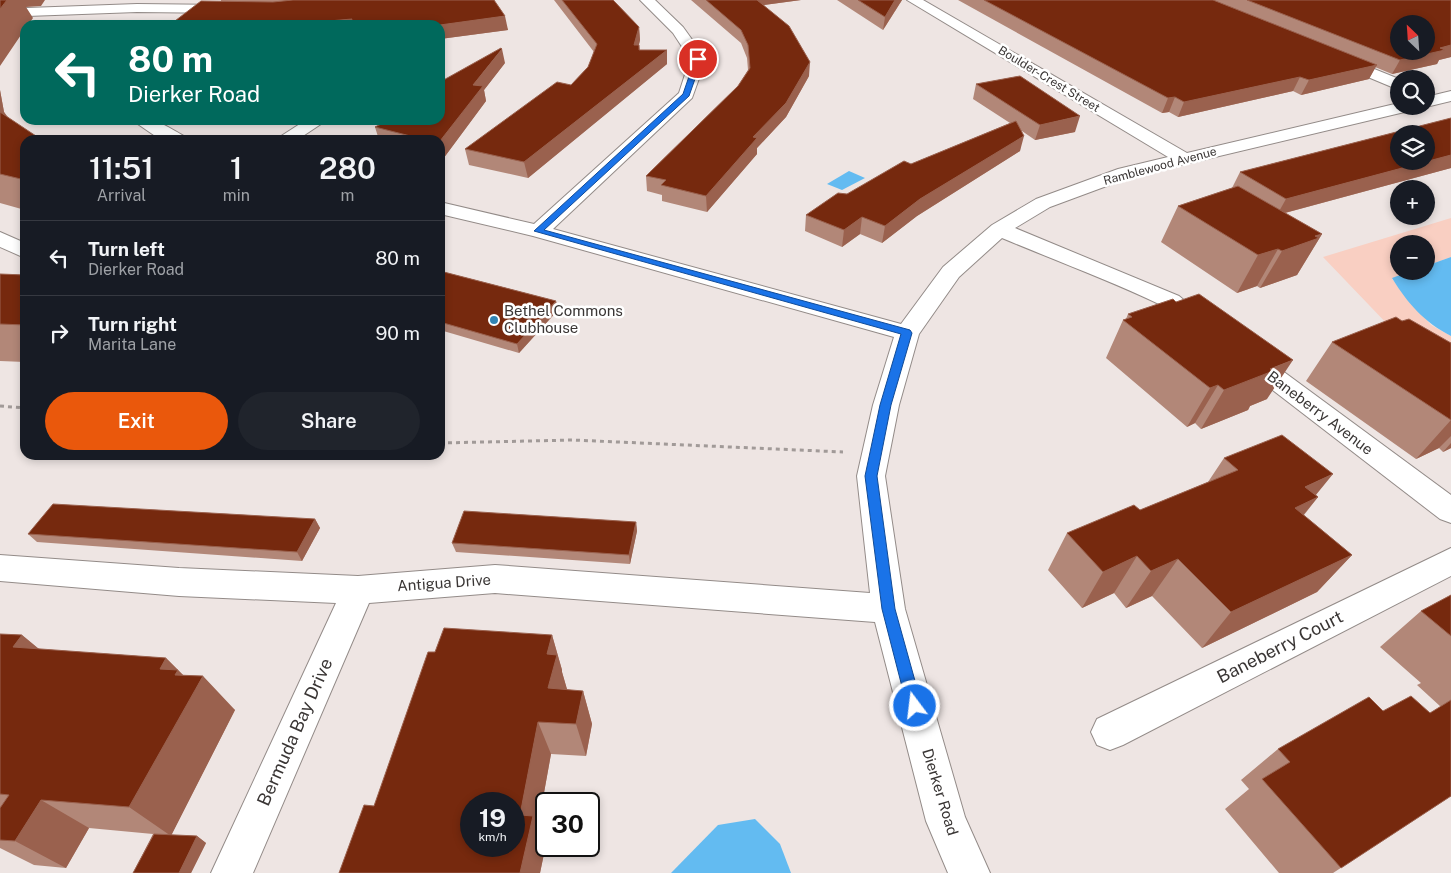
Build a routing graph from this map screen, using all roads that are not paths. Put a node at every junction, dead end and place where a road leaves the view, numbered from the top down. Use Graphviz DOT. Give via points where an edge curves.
graph roads {
  1 [pos="3,0"];
  2 [pos="647,0"];
  3 [pos="914,0"];
  4 [pos="0,2"];
  5 [pos="142,4"];
  6 [pos="241,9"];
  7 [pos="0,13"];
  8 [pos="128,20"];
  9 [pos="1328,56"];
  10 [pos="1390,81"];
  11 [pos="1451,96"];
  12 [pos="1435,99"];
  13 [pos="1390,110"];
  14 [pos="148,125"];
  15 [pos="310,125"];
  16 [pos="165,135"];
  17 [pos="292,135"];
  18 [pos="1183,158"];
  19 [pos="445,209"];
  20 [pos="999,229"];
  21 [pos="538,231"];
  22 [pos="0,238"];
  23 [pos="20,249"];
  24 [pos="907,333"];
  25 [pos="1451,511"];
  26 [pos="1451,561"];
  27 [pos="0,568"];
  28 [pos="358,590"];
  29 [pos="888,609"];
  30 [pos="1110,732"];
  31 [pos="232,873"];
  32 [pos="969,873"];
  1 -- 4 [label="street"];
  2 -- 21 [label="street" via="678,30 698,59 686,95"];
  3 -- 18 [label="street, Boulder-Crest Street"];
  5 -- 6 [label="street"];
  5 -- 7 [label="street"];
  5 -- 8 [label="street"];
  9 -- 10 [label="street"];
  11 -- 12 [label="street"];
  13 -- 18 [label="street, Ramblewood Avenue"];
  14 -- 16 [label="street"];
  15 -- 17 [label="street"];
  18 -- 20 [label="street, Ramblewood Avenue" via="1125,173 1043,203"];
  19 -- 21 [label="street"];
  20 -- 24 [label="street, Ramblewood Avenue" via="951,272"];
  20 -- 25 [label="street, Baneberry Avenue" via="1171,301"];
  21 -- 24 [label="street"];
  22 -- 23 [label="street"];
  24 -- 29 [label="street, Dierker Road" via="886,405 871,476"];
  26 -- 30 [label="street, Baneberry Court"];
  27 -- 28 [label="street, Antigua Drive" via="179,582"];
  28 -- 29 [label="street, Antigua Drive" via="495,579"];
  28 -- 31 [label="street, Bermuda Bay Drive"];
  29 -- 32 [label="street, Dierker Road" via="946,821"];
}
